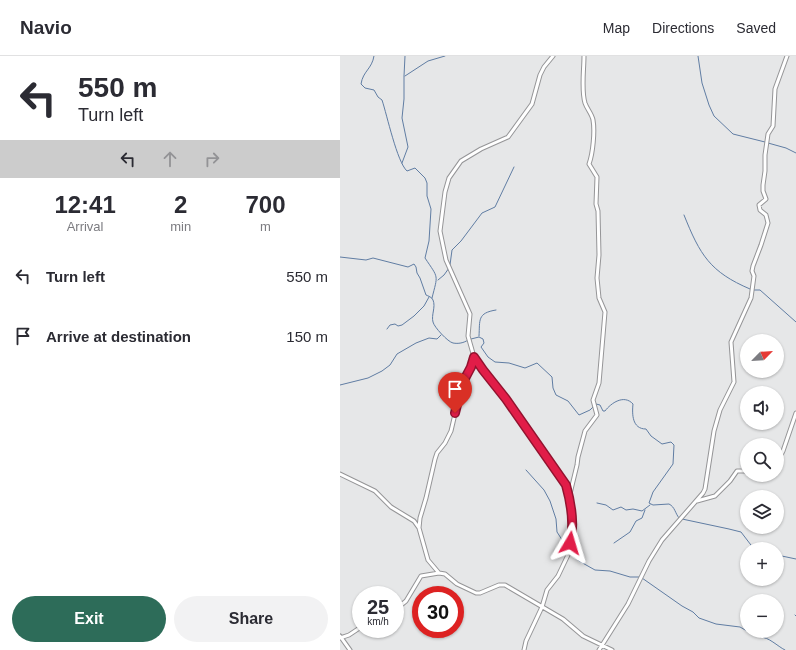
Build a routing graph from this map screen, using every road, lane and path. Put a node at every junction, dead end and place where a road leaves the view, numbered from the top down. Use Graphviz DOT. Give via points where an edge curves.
graph roads {
  1 [pos="553,56"];
  2 [pos="584,56"];
  3 [pos="787,56"];
  4 [pos="474,357"];
  5 [pos="796,413"];
  6 [pos="784,448"];
  7 [pos="740,471"];
  8 [pos="340,474"];
  9 [pos="570,498"];
  10 [pos="696,501"];
  11 [pos="419,528"];
  12 [pos="439,573"];
  13 [pos="404,603"];
  14 [pos="542,607"];
  15 [pos="352,633"];
  16 [pos="340,637"];
  17 [pos="602,646"];
  18 [pos="350,650"];
  19 [pos="524,650"];
  20 [pos="599,650"];
  21 [pos="612,650"];
  1 -- 4 [label="street" via="540,75 532,104 508,137 460,161 444,192 440,231 446,260 470,314 468,336"];
  2 -- 9 [label="street" via="585,103 594,124 589,164 597,178 597,278 599,298 605,312 599,383 593,400 597,415 582,438"];
  3 -- 10 [label="street" via="775,90 773,126 768,134 763,185 766,199 759,205 768,223 753,266 751,298 731,342 734,382 720,410 714,432 705,489"];
  4 -- 9 [label="street" via="563,478"];
  4 -- 11 [label="street" via="462,384 451,431 435,459"];
  5 -- 6 [label="street"];
  7 -- 10 [label="street" via="737,471 730,482 712,498"];
  8 -- 11 [label="street" via="378,492 390,507 414,521"];
  9 -- 14 [label="street" via="573,533 568,555 558,576 547,590"];
  10 -- 17 [label="street" via="662,540"];
  11 -- 12 [label="street" via="428,560"];
  12 -- 13 [label="street" via="421,576"];
  12 -- 14 [label="street" via="476,593 505,585"];
  14 -- 17 [label="street"];
  14 -- 19 [label="street"];
  15 -- 16 [label="street"];
  16 -- 18 [label="street"];
  17 -- 20 [label="street"];
  17 -- 21 [label="street"];
}
